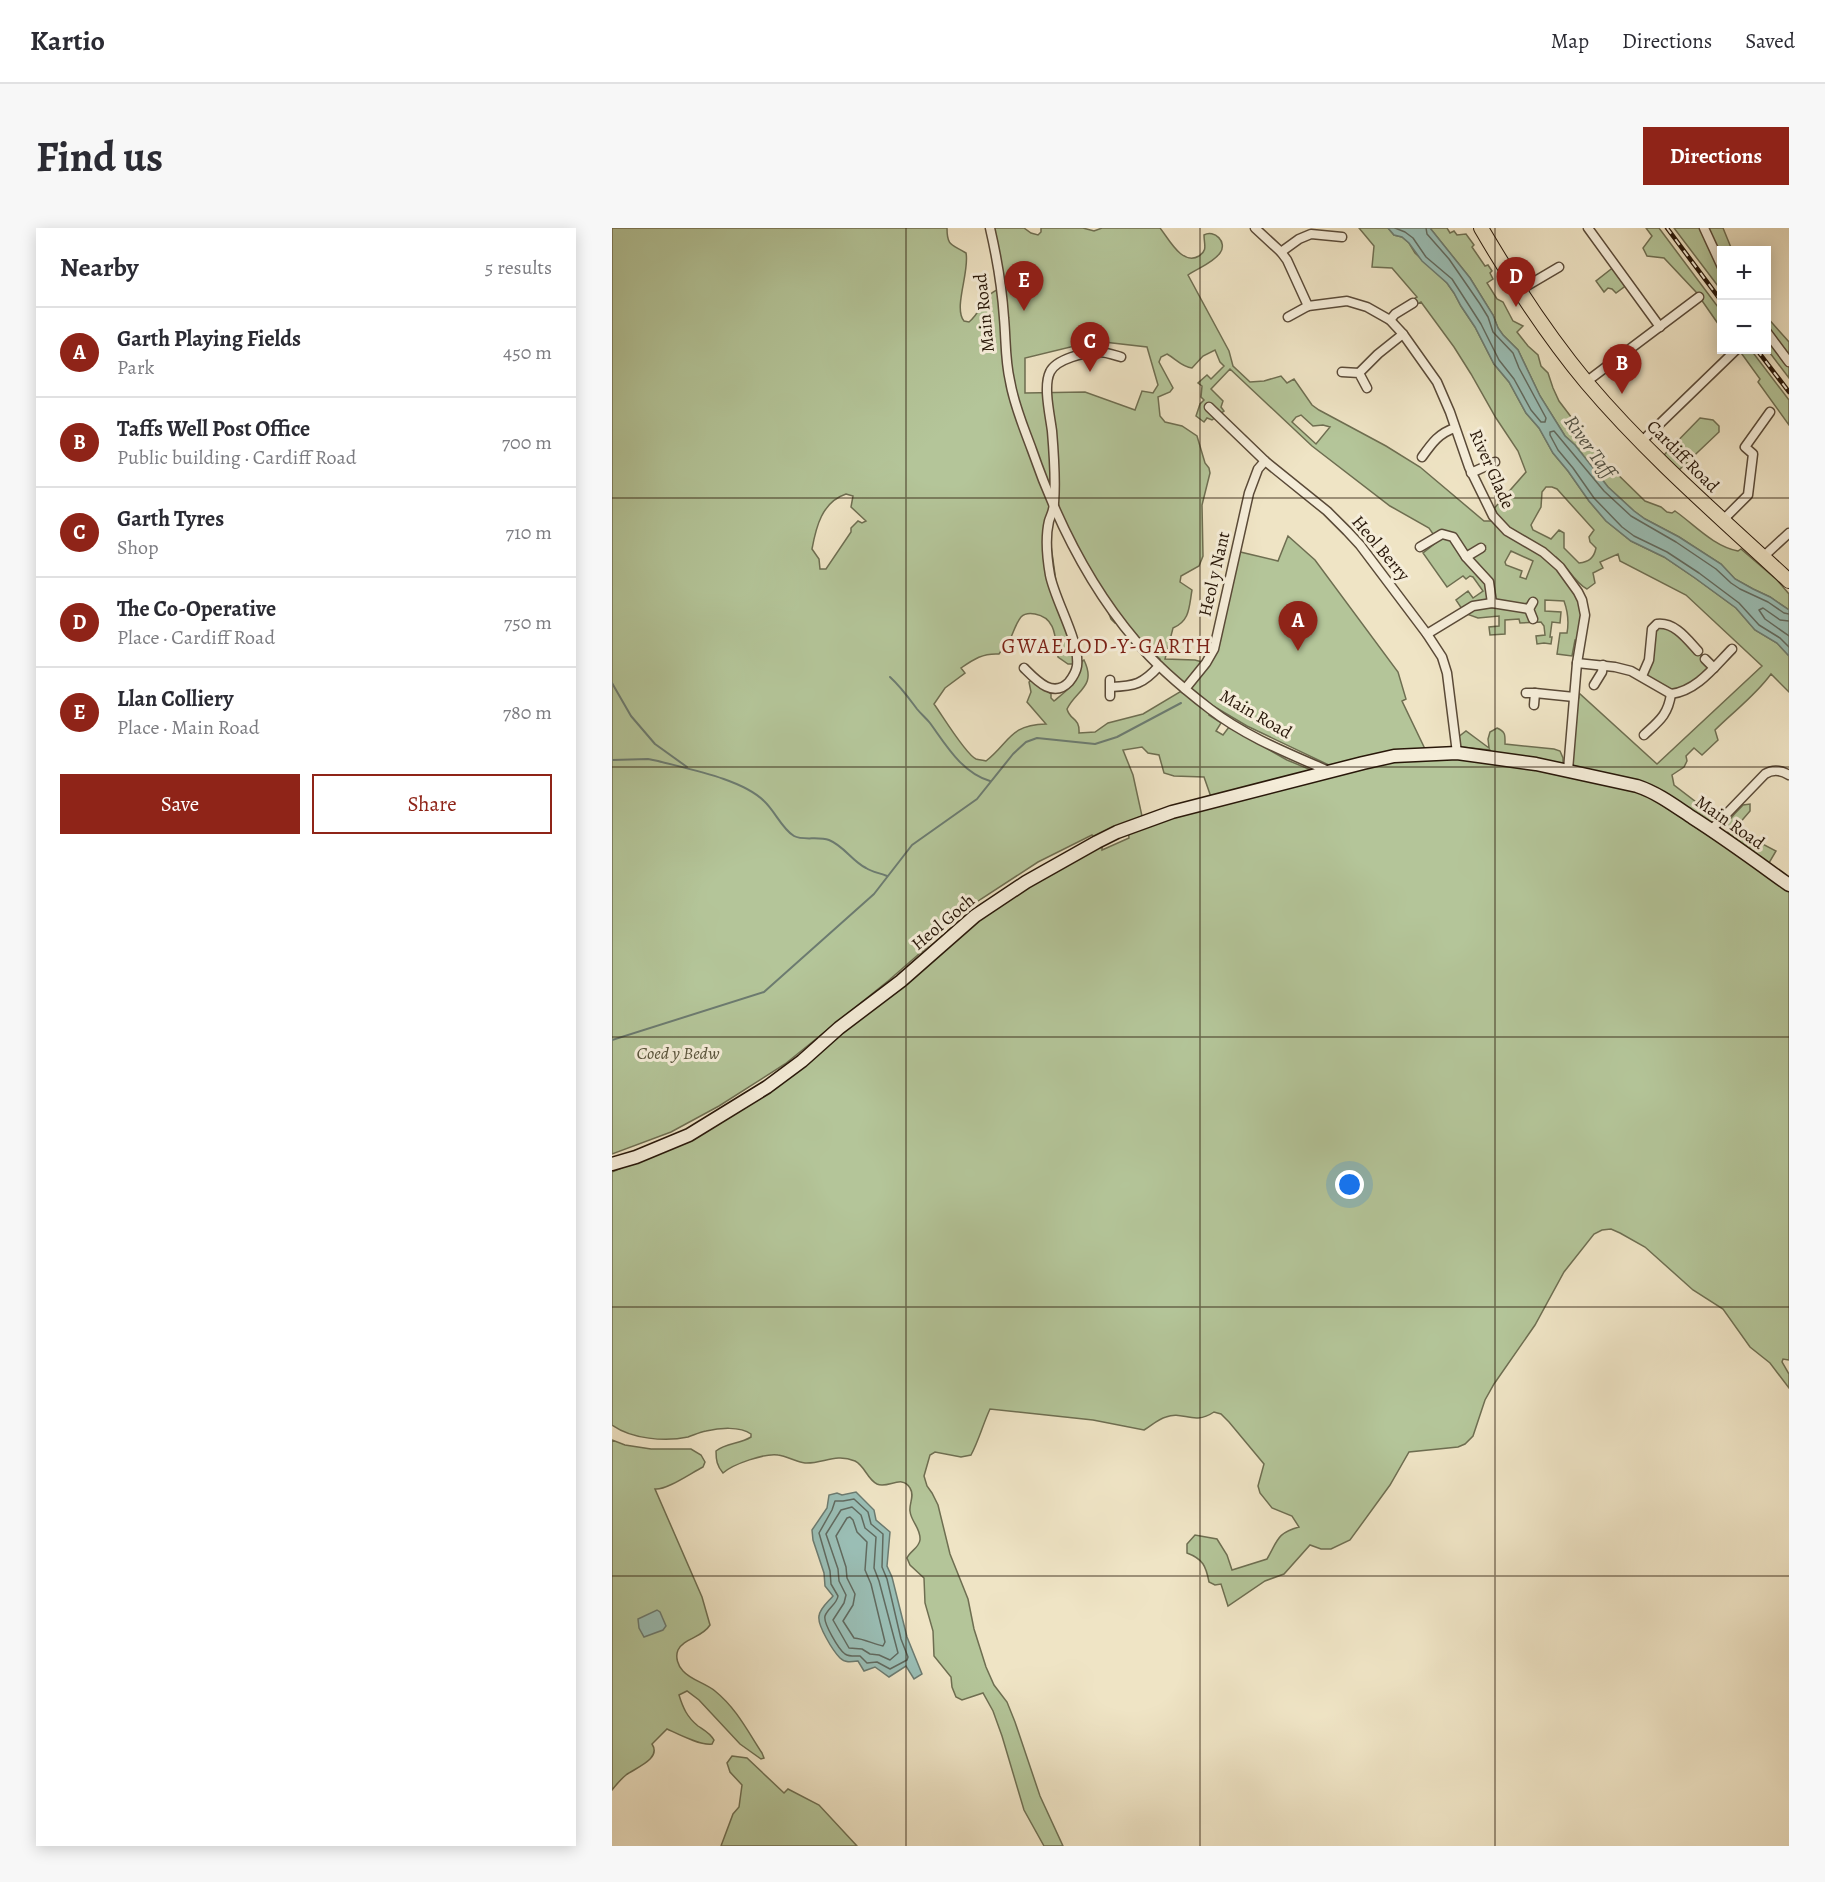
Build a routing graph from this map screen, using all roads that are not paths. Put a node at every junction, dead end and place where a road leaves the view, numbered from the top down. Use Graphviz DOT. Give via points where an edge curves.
graph roads {
  1 [pos="990,228"];
  2 [pos="1256,228"];
  3 [pos="1588,228"];
  4 [pos="1704,228"];
  5 [pos="1485,230"];
  6 [pos="1310,231"];
  7 [pos="1342,237"];
  8 [pos="1281,252"];
  9 [pos="1717,256"];
  10 [pos="1559,267"];
  11 [pos="1520,290"];
  12 [pos="1699,297"];
  13 [pos="1413,303"];
  14 [pos="1308,306"];
  15 [pos="1288,317"];
  16 [pos="1390,320"];
  17 [pos="1660,327"];
  18 [pos="1403,334"];
  19 [pos="1771,337"];
  20 [pos="1732,354"];
  21 [pos="1121,357"];
  22 [pos="1789,362"];
  23 [pos="1342,372"];
  24 [pos="1359,373"];
  25 [pos="1586,382"];
  26 [pos="1367,388"];
  27 [pos="1209,407"];
  28 [pos="1770,412"];
  29 [pos="1455,428"];
  30 [pos="1642,441"];
  31 [pos="1422,457"];
  32 [pos="1264,461"];
  33 [pos="1495,462"];
  34 [pos="1471,473"];
  35 [pos="1054,507"];
  36 [pos="1723,520"];
  37 [pos="1789,533"];
  38 [pos="1420,547"];
  39 [pos="1481,548"];
  40 [pos="1467,557"];
  41 [pos="1763,557"];
  42 [pos="1789,581"];
  43 [pos="1492,603"];
  44 [pos="1533,619"];
  45 [pos="1427,634"];
  46 [pos="1732,649"];
  47 [pos="1698,651"];
  48 [pos="1705,659"];
  49 [pos="1578,663"];
  50 [pos="1603,665"];
  51 [pos="1159,666"];
  52 [pos="1024,668"];
  53 [pos="1714,668"];
  54 [pos="1642,675"];
  55 [pos="1594,686"];
  56 [pos="1110,688"];
  57 [pos="1185,689"];
  58 [pos="1671,694"];
  59 [pos="1574,696"];
  60 [pos="1534,705"];
  61 [pos="1644,735"];
  62 [pos="1457,753"];
  63 [pos="1568,770"];
  64 [pos="1331,772"];
  65 [pos="1789,775"];
  66 [pos="1711,830"];
  67 [pos="1789,885"];
  68 [pos="612,1164"];
  1 -- 35 [label="street, Main Road" via="1013,396"];
  2 -- 8 [label="street"];
  3 -- 17 [label="street"];
  4 -- 9 [label="street"];
  5 -- 11 [label="main road, Cardiff Road"];
  6 -- 7 [label="street"];
  6 -- 8 [label="street"];
  8 -- 14 [label="street"];
  10 -- 11 [label="street"];
  11 -- 25 [label="main road, Cardiff Road"];
  12 -- 17 [label="street"];
  13 -- 16 [label="street"];
  14 -- 15 [label="street, River Glade"];
  14 -- 16 [label="street, River Glade" via="1336,301 1357,303"];
  16 -- 18 [label="street, River Glade"];
  17 -- 25 [label="street"];
  18 -- 24 [label="street"];
  18 -- 29 [label="street, River Glade" via="1437,382"];
  19 -- 22 [label="street"];
  20 -- 30 [label="street"];
  21 -- 35 [label="street" via="1092,352 1062,360 1049,373"];
  23 -- 24 [label="street"];
  24 -- 26 [label="street"];
  25 -- 30 [label="main road, Cardiff Road"];
  27 -- 32 [label="street, Heol Berry"];
  28 -- 36 [label="street" via="1745,447 1753,454 1748,495"];
  29 -- 31 [label="street" via="1437,437"];
  29 -- 34 [label="street, River Glade"];
  30 -- 36 [label="main road, Cardiff Road"];
  32 -- 45 [label="street, Heol Berry" via="1327,511 1360,545"];
  32 -- 57 [label="street, Heol y Nant" via="1249,493 1214,649"];
  33 -- 34 [label="street"];
  34 -- 49 [label="street, River Glade" via="1500,526 1543,552 1578,591 1585,615"];
  35 -- 51 [label="street, Main Road" via="1067,536 1114,612"];
  35 -- 52 [label="street" via="1047,535 1050,576 1072,637 1077,664 1070,681 1055,690"];
  36 -- 41 [label="main road, Cardiff Road"];
  37 -- 41 [label="street"];
  38 -- 40 [label="street" via="1435,536 1448,534"];
  39 -- 40 [label="street"];
  40 -- 43 [label="street" via="1489,582"];
  41 -- 42 [label="main road, Cardiff Road"];
  43 -- 44 [label="street" via="1531,606"];
  43 -- 45 [label="street" via="1473,606"];
  45 -- 62 [label="street, Heol Berry" via="1447,673"];
  46 -- 53 [label="street"];
  47 -- 54 [label="street" via="1673,627 1657,624 1652,629 1649,660"];
  48 -- 53 [label="street"];
  49 -- 50 [label="street"];
  49 -- 59 [label="street, River Glade"];
  50 -- 54 [label="street"];
  50 -- 55 [label="street"];
  51 -- 56 [label="street" via="1136,685"];
  51 -- 57 [label="street, Main Road"];
  53 -- 58 [label="street" via="1695,685"];
  54 -- 58 [label="street"];
  57 -- 64 [label="street, Main Road" via="1227,721"];
  58 -- 61 [label="street" via="1665,715"];
  59 -- 60 [label="street" via="1530,693"];
  59 -- 63 [label="street, River Glade"];
  62 -- 63 [label="street, Main Road"];
  62 -- 64 [label="street, Main Road" via="1394,756"];
  63 -- 66 [label="street, Main Road" via="1650,791"];
  64 -- 68 [label="street, Heol Goch" via="1172,812 1097,842 975,916 767,1088 689,1135"];
  65 -- 66 [label="street" via="1776,770 1765,774"];
  66 -- 67 [label="street, Main Road"];
}
